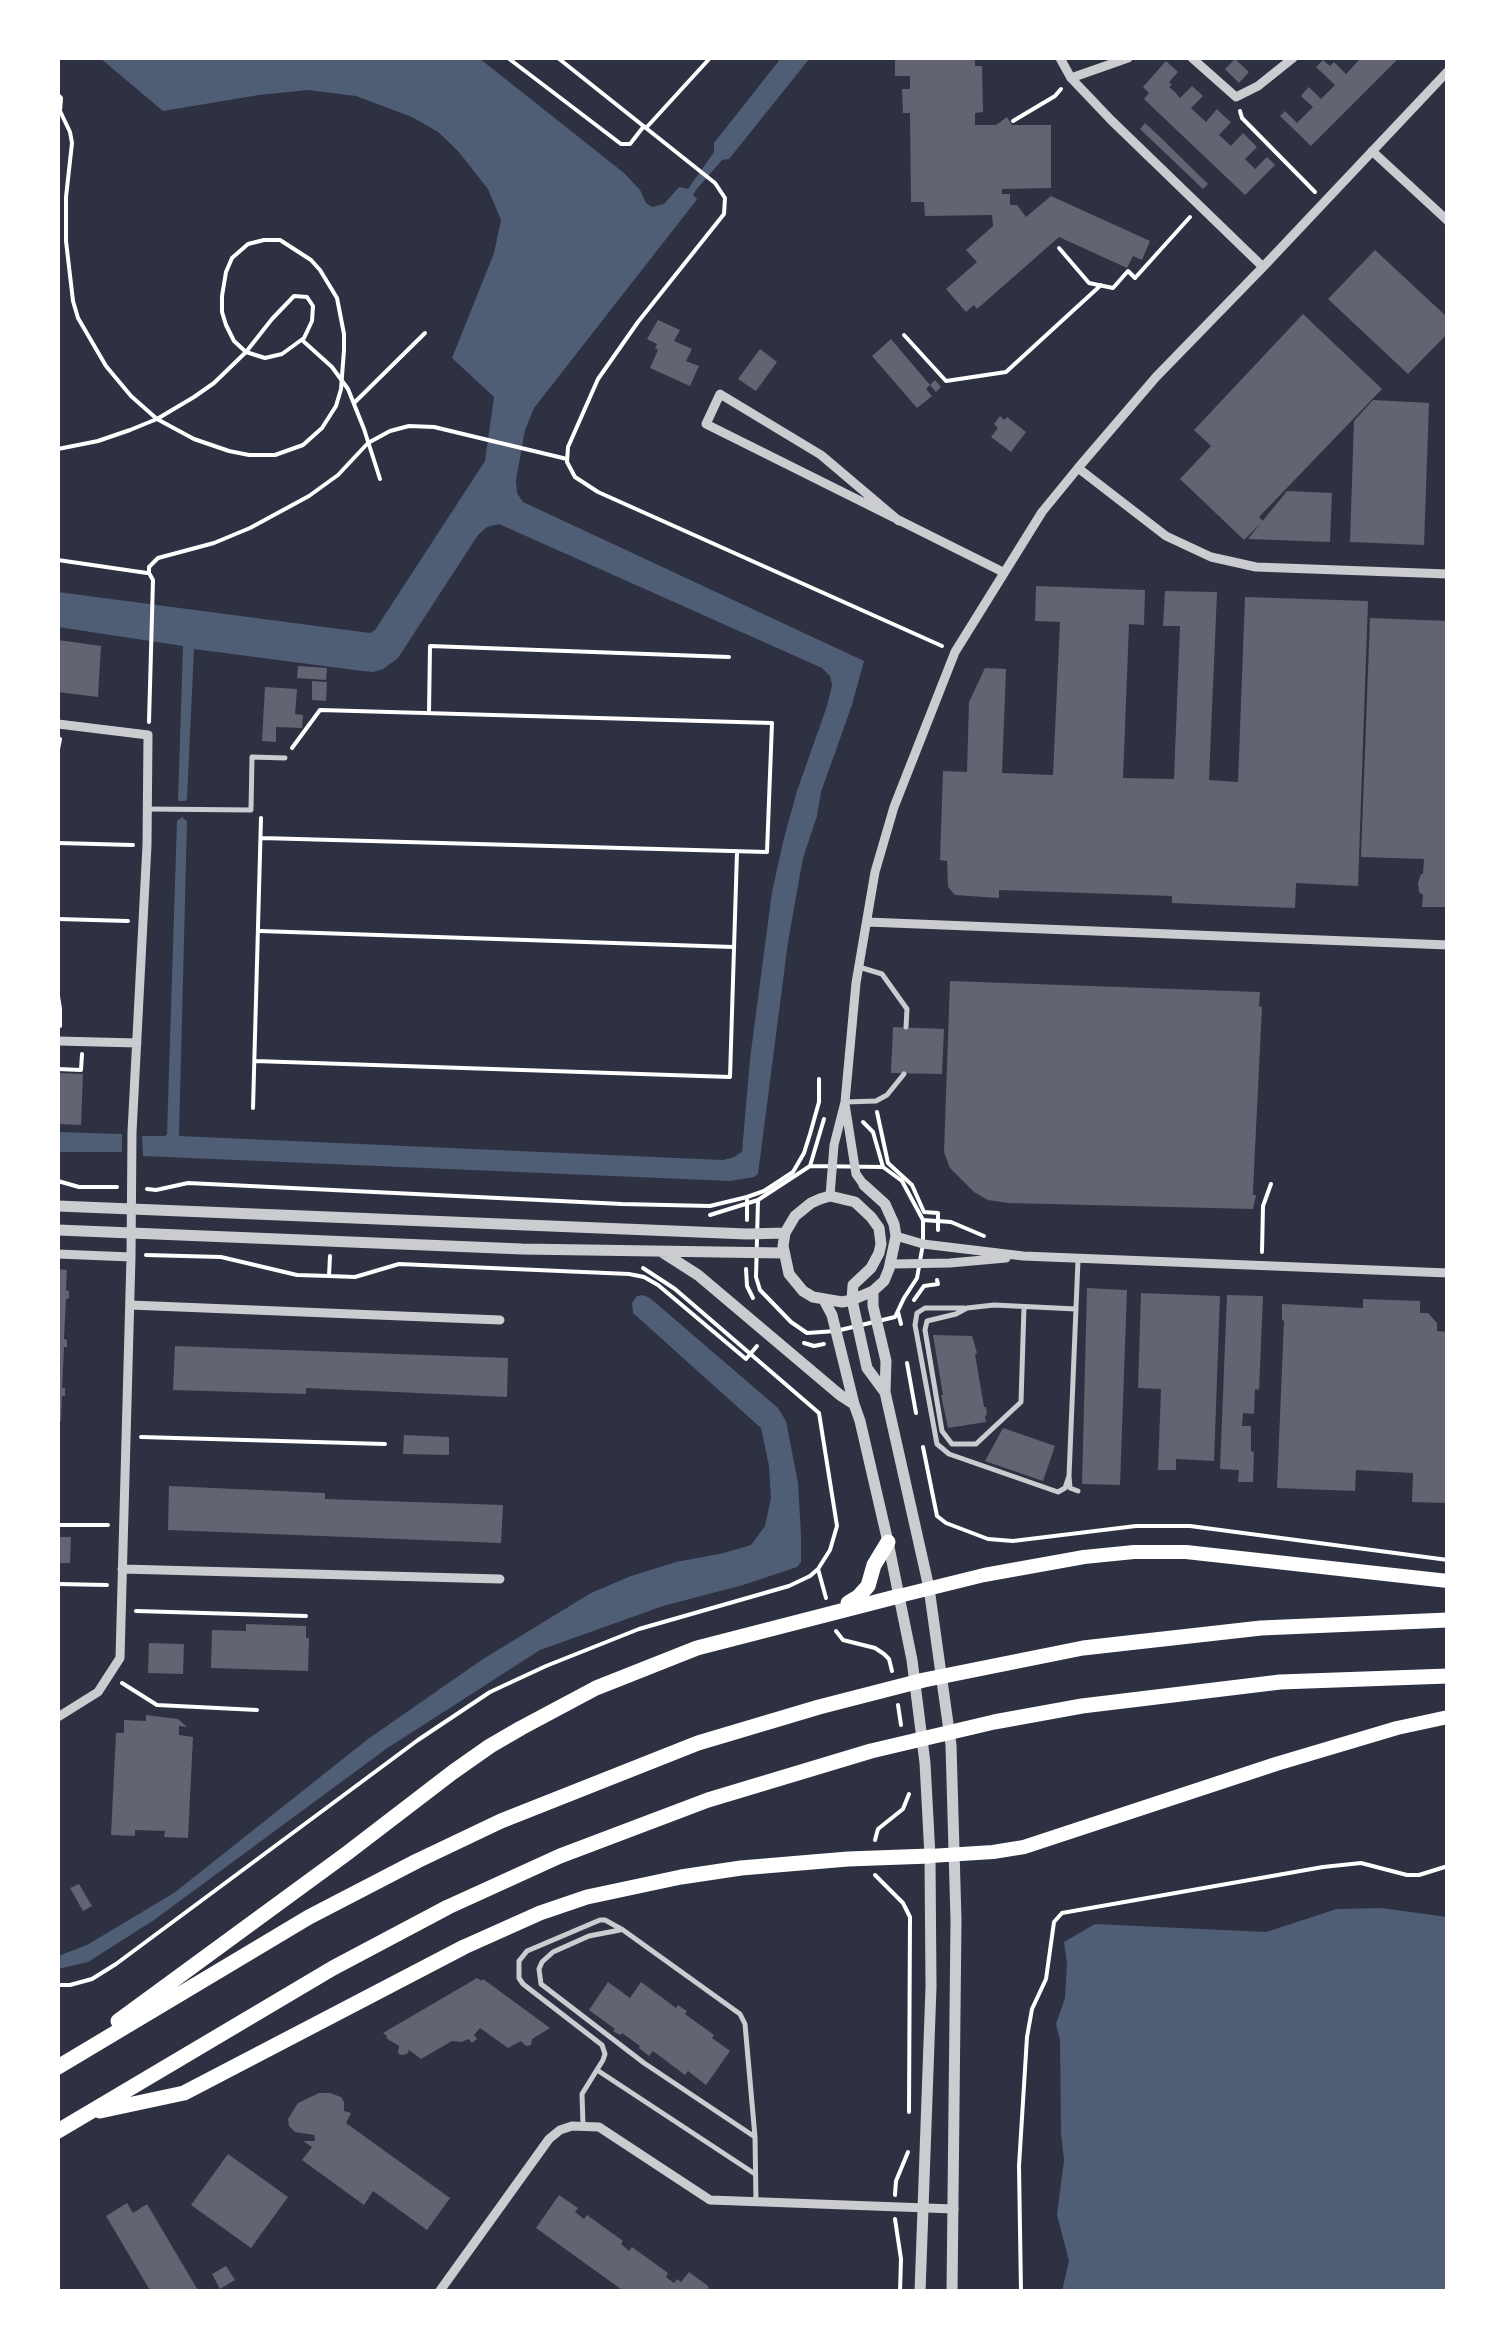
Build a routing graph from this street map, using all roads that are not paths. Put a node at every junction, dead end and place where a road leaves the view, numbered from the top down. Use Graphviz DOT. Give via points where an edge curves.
graph roads {
  1 [pos="1060,58"];
  2 [pos="1128,58"];
  3 [pos="1192,58"];
  4 [pos="1292,58"];
  5 [pos="1448,71"];
  6 [pos="1070,78"];
  7 [pos="1372,150"];
  8 [pos="1448,222"];
  9 [pos="1264,267"];
  10 [pos="1078,468"];
  11 [pos="899,521"];
  12 [pos="1003,572"];
  13 [pos="1448,574"];
  14 [pos="58,724"];
  15 [pos="285,758"];
  16 [pos="147,809"];
  17 [pos="867,922"];
  18 [pos="1448,945"];
  19 [pos="859,967"];
  20 [pos="906,1027"];
  21 [pos="58,1040"];
  22 [pos="136,1043"];
  23 [pos="904,1074"];
  24 [pos="845,1102"];
  25 [pos="864,1185"];
  26 [pos="830,1196"];
  27 [pos="58,1206"];
  28 [pos="132,1209"];
  29 [pos="879,1228"];
  30 [pos="58,1230"];
  31 [pos="132,1233"];
  32 [pos="785,1233"];
  33 [pos="896,1236"];
  34 [pos="662,1252"];
  35 [pos="784,1252"];
  36 [pos="58,1254"];
  37 [pos="1023,1256"];
  38 [pos="131,1257"];
  39 [pos="1078,1259"];
  40 [pos="892,1264"];
  41 [pos="1448,1274"];
  42 [pos="872,1291"];
  43 [pos="824,1300"];
  44 [pos="852,1300"];
  45 [pos="130,1305"];
  46 [pos="1024,1306"];
  47 [pos="967,1308"];
  48 [pos="1076,1308"];
  49 [pos="500,1320"];
  50 [pos="885,1392"];
  51 [pos="854,1404"];
  52 [pos="1069,1476"];
  53 [pos="1078,1492"];
  54 [pos="888,1542"];
  55 [pos="122,1570"];
  56 [pos="500,1580"];
  57 [pos="1448,1580"];
  58 [pos="929,1588"];
  59 [pos="899,1596"];
  60 [pos="831,1612"];
  61 [pos="1448,1620"];
  62 [pos="1448,1676"];
  63 [pos="58,1717"];
  64 [pos="1448,1718"];
  65 [pos="956,1855"];
  66 [pos="930,1856"];
  67 [pos="623,1930"];
  68 [pos="58,2066"];
  69 [pos="597,2070"];
  70 [pos="86,2114"];
  71 [pos="583,2125"];
  72 [pos="58,2132"];
  73 [pos="755,2137"];
  74 [pos="756,2174"];
  75 [pos="756,2202"];
  76 [pos="924,2208"];
  77 [pos="954,2208"];
  78 [pos="440,2292"];
  79 [pos="920,2292"];
  80 [pos="952,2292"];
  1 -- 6 [label="street"];
  2 -- 6 [label="street"];
  3 -- 4 [label="street" via="1236,97"];
  5 -- 7 [label="street"];
  6 -- 9 [label="street"];
  7 -- 8 [label="street"];
  7 -- 9 [label="street"];
  9 -- 10 [label="street"];
  10 -- 12 [label="street"];
  10 -- 13 [label="street" via="1166,536 1211,557 1256,568"];
  11 -- 11 [label="street" via="821,455 720,394 706,424"];
  11 -- 12 [label="street"];
  12 -- 17 [label="street" via="945,672 894,807"];
  14 -- 16 [label="street" via="148,736"];
  15 -- 16 [label="lane" via="252,757 251,810"];
  16 -- 22 [label="street"];
  17 -- 18 [label="street"];
  17 -- 19 [label="street"];
  19 -- 20 [label="lane" via="882,974 907,1009"];
  19 -- 24 [label="street"];
  21 -- 22 [label="street"];
  22 -- 28 [label="street"];
  23 -- 24 [label="lane" via="876,1101"];
  24 -- 25 [label="street" via="856,1174"];
  24 -- 26 [label="street"];
  25 -- 33 [label="street" via="885,1204"];
  26 -- 29 [label="street" via="855,1202"];
  26 -- 32 [label="street" via="802,1209"];
  27 -- 28 [label="street"];
  28 -- 31 [label="street"];
  28 -- 32 [label="street"];
  29 -- 33 [label="street"];
  29 -- 44 [label="street" via="876,1260 853,1285"];
  30 -- 31 [label="street"];
  31 -- 34 [label="street"];
  31 -- 38 [label="street"];
  32 -- 35 [label="street"];
  33 -- 37 [label="street"];
  33 -- 40 [label="street"];
  34 -- 35 [label="street"];
  34 -- 51 [label="street"];
  35 -- 43 [label="street" via="795,1284"];
  36 -- 38 [label="street"];
  37 -- 39 [label="street"];
  37 -- 40 [label="street"];
  38 -- 45 [label="street"];
  39 -- 41 [label="street"];
  39 -- 48 [label="lane"];
  40 -- 42 [label="street"];
  42 -- 44 [label="street"];
  42 -- 50 [label="street" via="886,1360"];
  43 -- 44 [label="street"];
  43 -- 51 [label="street"];
  44 -- 50 [label="street" via="867,1368"];
  45 -- 49 [label="street"];
  45 -- 55 [label="street"];
  46 -- 47 [label="lane"];
  46 -- 47 [label="lane" via="1021,1402 976,1444 952,1444 942,1430 924,1330 927,1321"];
  46 -- 48 [label="lane"];
  47 -- 52 [label="lane" via="925,1308 917,1314 937,1444 1058,1492"];
  48 -- 52 [label="lane"];
  50 -- 58 [label="street"];
  51 -- 54 [label="street"];
  52 -- 53 [label="lane" via="1070,1488"];
  54 -- 59 [label="street"];
  54 -- 60 [label="highway" via="863,1593"];
  55 -- 56 [label="street"];
  55 -- 63 [label="street" via="120,1658 98,1692"];
  57 -- 58 [label="main road" via="1134,1552"];
  58 -- 59 [label="main road"];
  58 -- 65 [label="street" via="952,1759"];
  59 -- 60 [label="highway"];
  59 -- 66 [label="street" via="925,1762"];
  60 -- 68 [label="highway" via="654,1664 490,1746"];
  61 -- 68 [label="highway" via="1083,1648 864,1695 698,1743 448,1846 309,1917"];
  62 -- 70 [label="highway" via="1230,1686 1082,1706 871,1750 725,1794 448,1907"];
  64 -- 65 [label="main road" via="1294,1759 1024,1847"];
  65 -- 66 [label="main road"];
  65 -- 77 [label="street"];
  66 -- 70 [label="highway" via="696,1874 588,1897 464,1947 184,2094"];
  66 -- 76 [label="street"];
  67 -- 69 [label="lane" via="600,1920 519,1960 528,1989 602,2045"];
  67 -- 73 [label="lane" via="740,2014"];
  67 -- 73 [label="lane" via="554,1952 542,1962 540,1984"];
  69 -- 71 [label="lane" via="582,2094"];
  69 -- 74 [label="lane"];
  70 -- 72 [label="highway"];
  71 -- 75 [label="street" via="598,2127 710,2200"];
  71 -- 78 [label="street" via="549,2139"];
  73 -- 74 [label="lane"];
  74 -- 75 [label="lane"];
  75 -- 76 [label="street"];
  76 -- 77 [label="street"];
  76 -- 79 [label="street"];
  77 -- 80 [label="street"];
}
